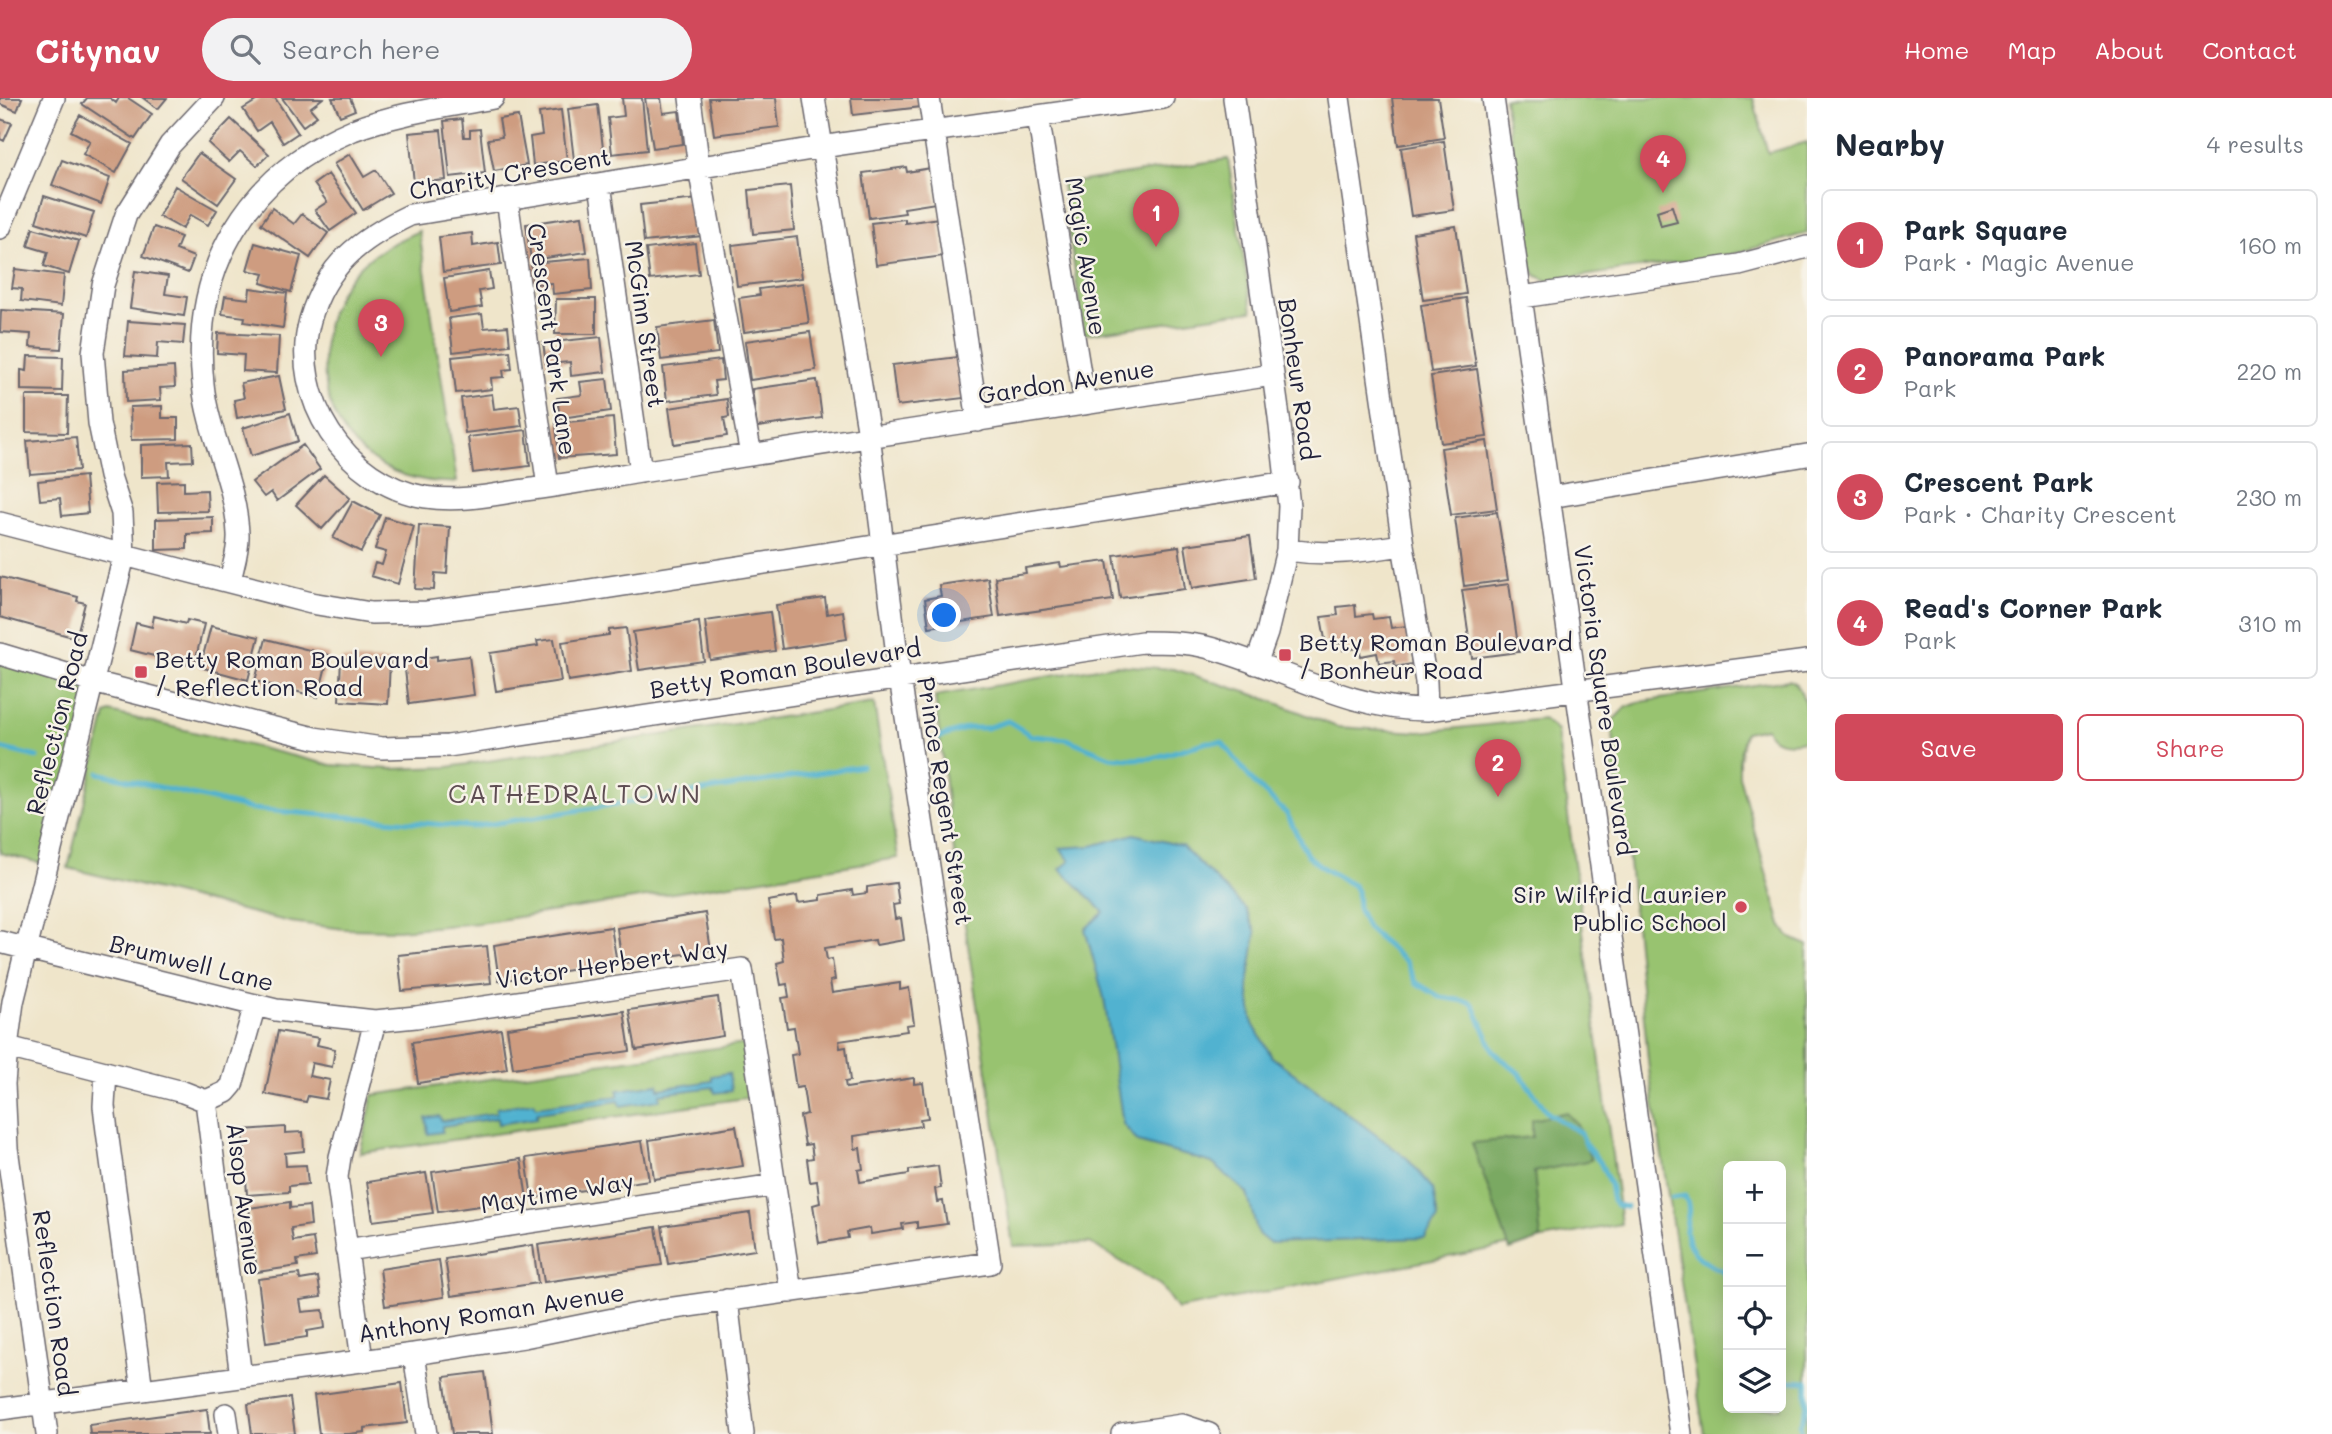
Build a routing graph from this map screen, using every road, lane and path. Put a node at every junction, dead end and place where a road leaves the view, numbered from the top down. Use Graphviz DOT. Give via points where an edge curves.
graph roads {
  1 [pos="54,98"];
  2 [pos="214,98"];
  3 [pos="493,98"];
  4 [pos="690,98"];
  5 [pos="814,98"];
  6 [pos="929,98"];
  7 [pos="1163,98"];
  8 [pos="1234,98"];
  9 [pos="1339,98"];
  10 [pos="1493,98"];
  11 [pos="1038,116"];
  12 [pos="935,131"];
  13 [pos="821,147"];
  14 [pos="699,168"];
  15 [pos="600,184"];
  16 [pos="507,199"];
  17 [pos="0,228"];
  18 [pos="1807,247"];
  19 [pos="1522,297"];
  20 [pos="1272,376"];
  21 [pos="1085,404"];
  22 [pos="978,421"];
  23 [pos="869,435"];
  24 [pos="751,455"];
  25 [pos="1807,455"];
  26 [pos="641,472"];
  27 [pos="1287,482"];
  28 [pos="548,488"];
  29 [pos="1550,497"];
  30 [pos="0,523"];
  31 [pos="882,545"];
  32 [pos="1403,545"];
  33 [pos="1287,550"];
  34 [pos="124,556"];
  35 [pos="230,581"];
  36 [pos="0,654"];
  37 [pos="1807,661"];
  38 [pos="1256,664"];
  39 [pos="900,678"];
  40 [pos="93,682"];
  41 [pos="1577,691"];
  42 [pos="1427,710"];
  43 [pos="0,942"];
  44 [pos="26,949"];
  45 [pos="255,1005"];
  46 [pos="375,1021"];
  47 [pos="4,1046"];
  48 [pos="106,1072"];
  49 [pos="206,1101"];
  50 [pos="775,1185"];
  51 [pos="346,1250"];
  52 [pos="990,1263"];
  53 [pos="791,1292"];
  54 [pos="727,1300"];
  55 [pos="414,1354"];
  56 [pos="362,1360"];
  57 [pos="241,1377"];
  58 [pos="142,1390"];
  59 [pos="42,1403"];
  60 [pos="0,1409"];
  61 [pos="1674,1433"];
  62 [pos="47,1434"];
  63 [pos="426,1434"];
  64 [pos="743,1434"];
  65 [pos="1122,1434"];
  66 [pos="1209,1434"];
  1 -- 17 [label="street"];
  2 -- 34 [label="street, Reflection Road" via="170,145 126,215 103,285 93,353 99,423 122,513"];
  3 -- 35 [label="street" via="386,120 307,153 246,209 221,251 201,336 203,385 235,508 238,536"];
  4 -- 14 [label="street"];
  5 -- 13 [label="street, Prince Regent Street"];
  6 -- 12 [label="street"];
  7 -- 11 [label="street, Charity Crescent"];
  8 -- 20 [label="street, Bonheur Road"];
  9 -- 32 [label="street"];
  10 -- 19 [label="street, Victoria Square Boulevard"];
  11 -- 12 [label="street, Charity Crescent"];
  11 -- 21 [label="street, Magic Avenue"];
  12 -- 13 [label="street, Charity Crescent"];
  12 -- 22 [label="street"];
  13 -- 14 [label="street, Charity Crescent"];
  13 -- 23 [label="street, Prince Regent Street"];
  14 -- 15 [label="street, Charity Crescent"];
  14 -- 24 [label="street"];
  15 -- 16 [label="street, Charity Crescent"];
  15 -- 26 [label="street, McGinn Street"];
  16 -- 28 [label="street, Crescent Park Lane"];
  16 -- 28 [label="street, Charity Crescent" via="410,215 377,231 336,265 315,302 304,340 307,379 318,412 338,446 376,479 423,496 460,499"];
  18 -- 19 [label="street" via="1739,265"];
  19 -- 29 [label="street, Victoria Square Boulevard"];
  20 -- 21 [label="street, Gardon Avenue"];
  20 -- 27 [label="street, Bonheur Road"];
  21 -- 22 [label="street, Gardon Avenue"];
  22 -- 23 [label="street, Gardon Avenue"];
  23 -- 24 [label="street, Charity Crescent"];
  23 -- 31 [label="street, Prince Regent Street"];
  24 -- 26 [label="street, Charity Crescent"];
  25 -- 29 [label="street"];
  26 -- 28 [label="street, Charity Crescent"];
  27 -- 31 [label="street"];
  27 -- 33 [label="street, Bonheur Road"];
  29 -- 41 [label="street, Victoria Square Boulevard"];
  30 -- 34 [label="street"];
  31 -- 35 [label="street" via="427,612 371,613 311,603"];
  31 -- 39 [label="street, Prince Regent Street"];
  32 -- 33 [label="street" via="1356,553"];
  32 -- 42 [label="street"];
  33 -- 38 [label="street, Bonheur Road"];
  34 -- 35 [label="street"];
  34 -- 40 [label="street, Reflection Road"];
  36 -- 40 [label="street, Betty Roman Boulevard"];
  37 -- 41 [label="street, Betty Roman Boulevard"];
  38 -- 39 [label="street, Betty Roman Boulevard" via="1203,646 1142,642"];
  38 -- 42 [label="street, Betty Roman Boulevard" via="1382,707"];
  39 -- 40 [label="street, Betty Roman Boulevard" via="418,748 370,747 314,738"];
  39 -- 52 [label="street, Prince Regent Street"];
  40 -- 44 [label="street, Reflection Road"];
  41 -- 42 [label="street, Betty Roman Boulevard"];
  41 -- 61 [label="street, Victoria Square Boulevard"];
  43 -- 44 [label="street, Brumwell Lane"];
  44 -- 45 [label="street, Brumwell Lane"];
  44 -- 47 [label="street, Reflection Road"];
  45 -- 46 [label="street, Brumwell Lane"];
  45 -- 49 [label="street, Alsop Avenue" via="232,1086"];
  46 -- 50 [label="street, Victor Herbert Way" via="742,969"];
  46 -- 51 [label="street" via="337,1177"];
  47 -- 48 [label="street"];
  47 -- 59 [label="street, Reflection Road" via="7,1148"];
  48 -- 49 [label="street"];
  48 -- 58 [label="street" via="104,1106"];
  49 -- 57 [label="street, Alsop Avenue"];
  50 -- 51 [label="street, Maytime Way"];
  50 -- 53 [label="street, Victor Herbert Way"];
  51 -- 56 [label="street"];
  52 -- 53 [label="street, Anthony Roman Avenue"];
  53 -- 54 [label="street, Anthony Roman Avenue"];
  54 -- 55 [label="street, Anthony Roman Avenue"];
  54 -- 64 [label="street"];
  55 -- 56 [label="street, Anthony Roman Avenue"];
  55 -- 63 [label="street"];
  56 -- 57 [label="street, Anthony Roman Avenue"];
  57 -- 58 [label="street, Anthony Roman Avenue"];
  58 -- 59 [label="street, Anthony Roman Avenue"];
  59 -- 60 [label="street, Anthony Roman Avenue"];
  59 -- 62 [label="street, Reflection Road"];
  65 -- 66 [label="street" via="1182,1425"];
}
